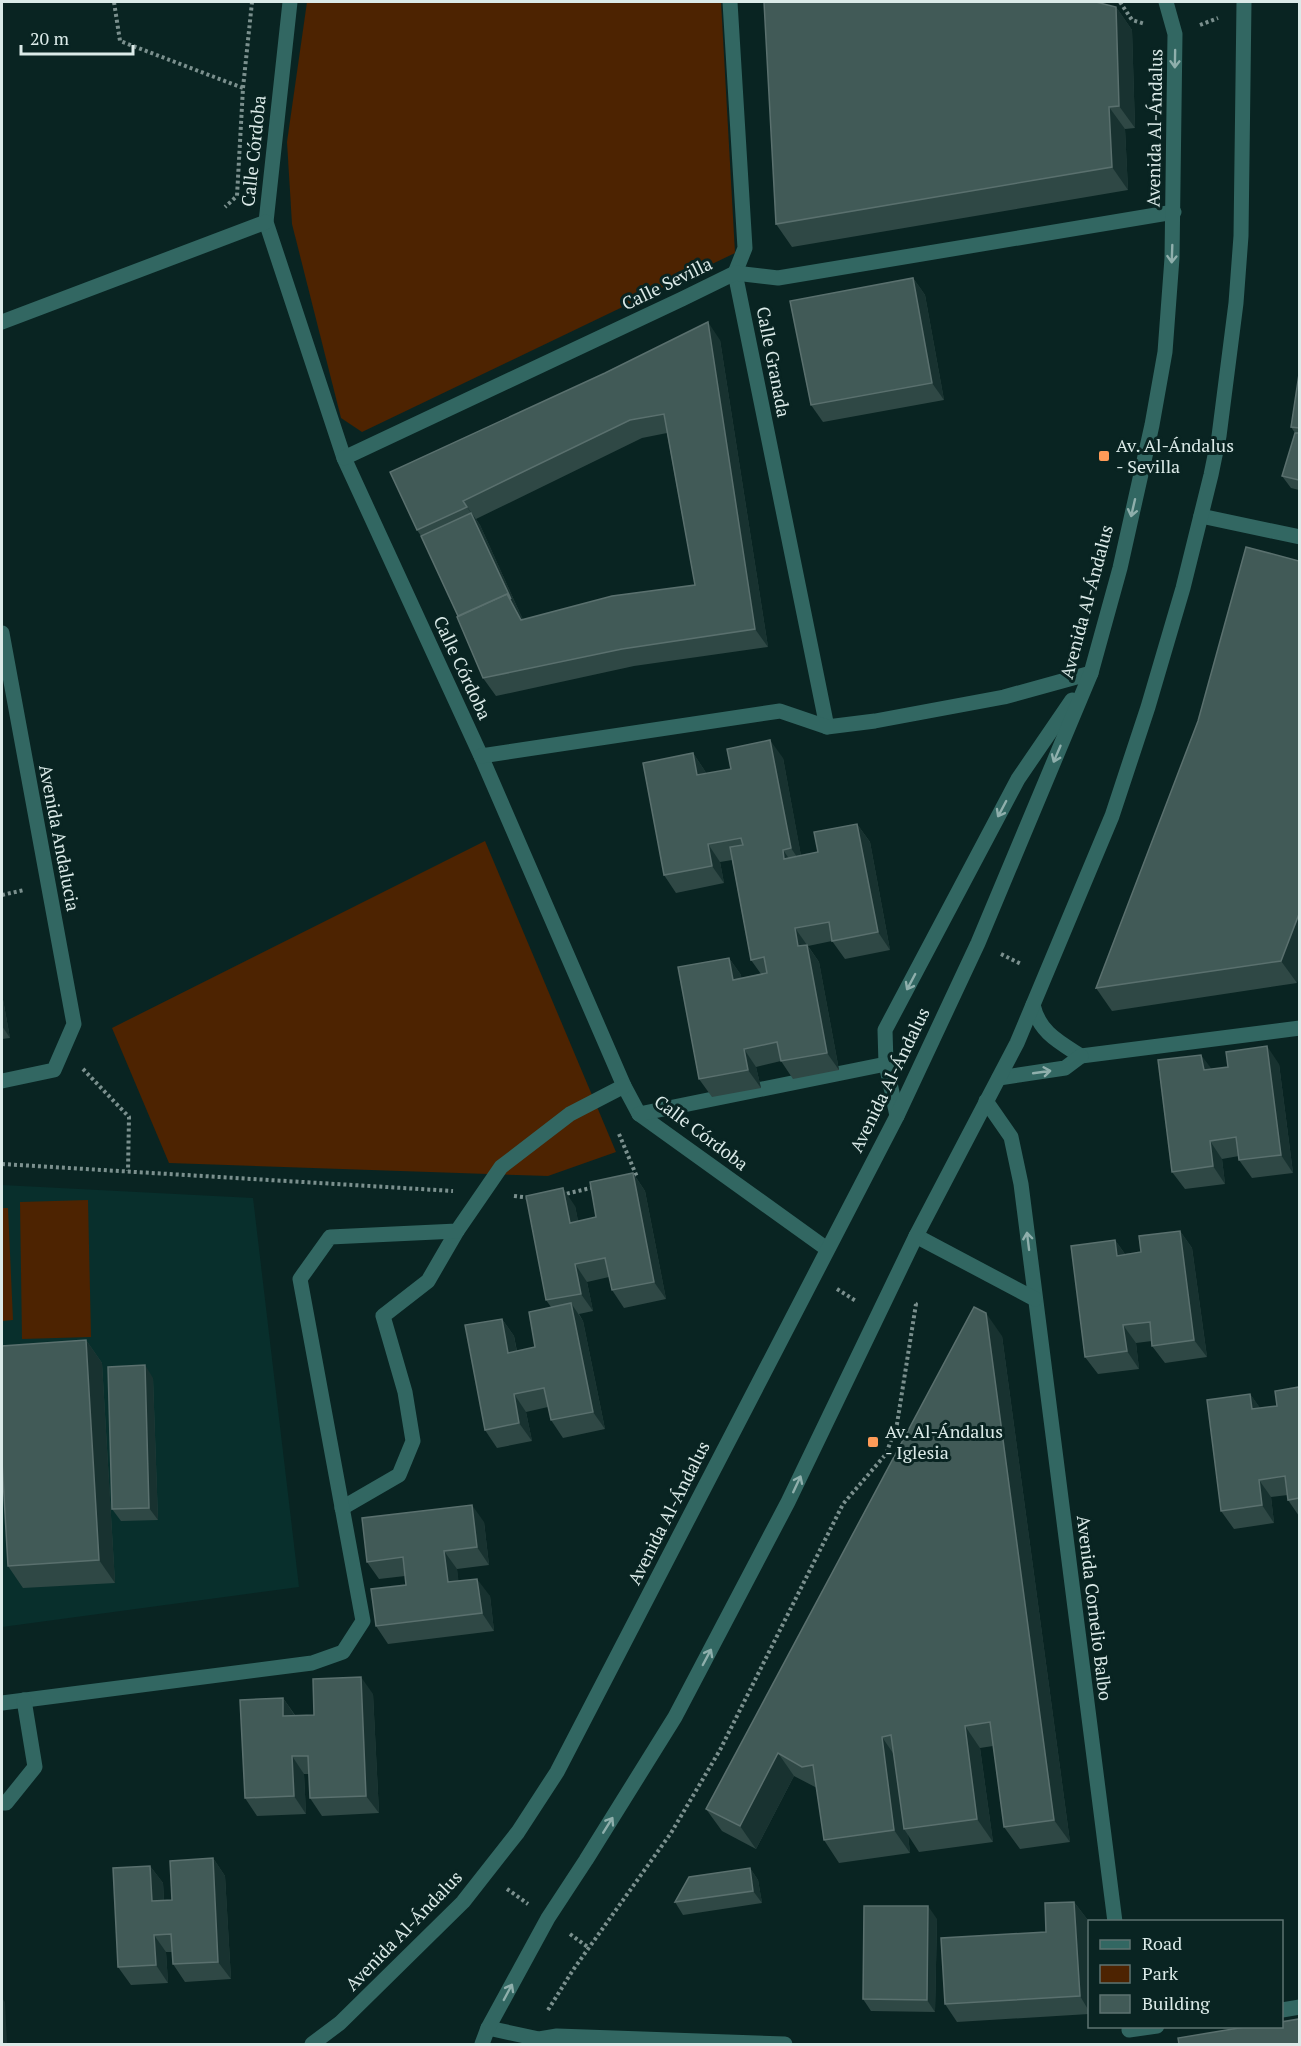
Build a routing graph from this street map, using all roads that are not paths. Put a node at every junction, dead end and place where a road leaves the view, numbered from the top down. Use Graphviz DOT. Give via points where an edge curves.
graph roads {
  1 [pos="290,2"];
  2 [pos="730,2"];
  3 [pos="1166,2"];
  4 [pos="1244,2"];
  5 [pos="1174,212"];
  6 [pos="266,222"];
  7 [pos="735,273"];
  8 [pos="2,322"];
  9 [pos="344,458"];
  10 [pos="1201,516"];
  11 [pos="1299,537"];
  12 [pos="2,633"];
  13 [pos="1091,672"];
  14 [pos="827,727"];
  15 [pos="481,756"];
  16 [pos="1033,1005"];
  17 [pos="1299,1028"];
  18 [pos="1081,1056"];
  19 [pos="886,1064"];
  20 [pos="999,1078"];
  21 [pos="2,1081"];
  22 [pos="624,1086"];
  23 [pos="986,1101"];
  24 [pos="639,1114"];
  25 [pos="897,1116"];
  26 [pos="457,1231"];
  27 [pos="916,1236"];
  28 [pos="827,1249"];
  29 [pos="1035,1299"];
  30 [pos="342,1508"];
  31 [pos="24,1700"];
  32 [pos="2,1703"];
  33 [pos="2,1803"];
  34 [pos="1115,1920"];
  35 [pos="1299,2007"];
  36 [pos="1283,2010"];
  37 [pos="488,2028"];
  38 [pos="1150,2028"];
  39 [pos="1129,2034"];
  40 [pos="312,2044"];
  41 [pos="482,2044"];
  42 [pos="785,2044"];
  1 -- 6 [label="street, Calle Córdoba"];
  2 -- 7 [label="street" via="745,248"];
  3 -- 5 [label="street, Avenida Al-Ándalus, one-way" via="1175,34"];
  4 -- 10 [label="street" via="1241,236 1236,303 1219,436"];
  5 -- 7 [label="street, Calle Sevilla" via="778,278"];
  5 -- 13 [label="street, Avenida Al-Ándalus, one-way" via="1165,352 1152,425 1120,568"];
  6 -- 8 [label="street"];
  6 -- 9 [label="street, Calle Córdoba"];
  7 -- 9 [label="street, Calle Sevilla"];
  7 -- 14 [label="street, Calle Granada"];
  9 -- 15 [label="street, Calle Córdoba"];
  10 -- 11 [label="street"];
  10 -- 16 [label="street" via="1148,707 1112,816"];
  12 -- 21 [label="street, Avenida Andalucia" via="74,1024 54,1070"];
  13 -- 14 [label="street" via="1004,697"];
  13 -- 19 [label="street, one-way" via="1018,779 885,1030"];
  13 -- 25 [label="street, Avenida Al-Ándalus, one-way" via="978,943"];
  14 -- 15 [label="street" via="780,711"];
  15 -- 22 [label="street, Calle Córdoba"];
  16 -- 18 [label="street" via="1042,1027"];
  16 -- 20 [label="street"];
  17 -- 18 [label="street"];
  20 -- 18 [label="street, one-way" via="1065,1068"];
  19 -- 24 [label="street"];
  19 -- 25 [label="street"];
  20 -- 23 [label="street"];
  22 -- 24 [label="street, Calle Córdoba"];
  22 -- 26 [label="street" via="570,1114 501,1167"];
  23 -- 27 [label="street"];
  29 -- 23 [label="street, Avenida Cornelio Balbo, one-way" via="1021,1184 1011,1137"];
  24 -- 28 [label="street, Calle Córdoba"];
  25 -- 28 [label="street, Avenida Al-Ándalus"];
  26 -- 30 [label="street" via="428,1281 383,1316 405,1392 413,1441 399,1475"];
  26 -- 30 [label="street" via="330,1237 300,1279"];
  27 -- 29 [label="street"];
  37 -- 27 [label="street, one-way" via="548,1918 675,1717 788,1502"];
  28 -- 40 [label="street, Avenida Al-Ándalus" via="588,1714 525,1822 463,1902 340,2023"];
  29 -- 34 [label="street, Avenida Cornelio Balbo"];
  30 -- 31 [label="street" via="363,1621 343,1652 312,1663"];
  31 -- 32 [label="street"];
  31 -- 33 [label="street" via="35,1767"];
  35 -- 36 [label="street"];
  37 -- 41 [label="street"];
  37 -- 42 [label="street" via="539,2039 557,2036"];
  38 -- 39 [label="street"];
}
